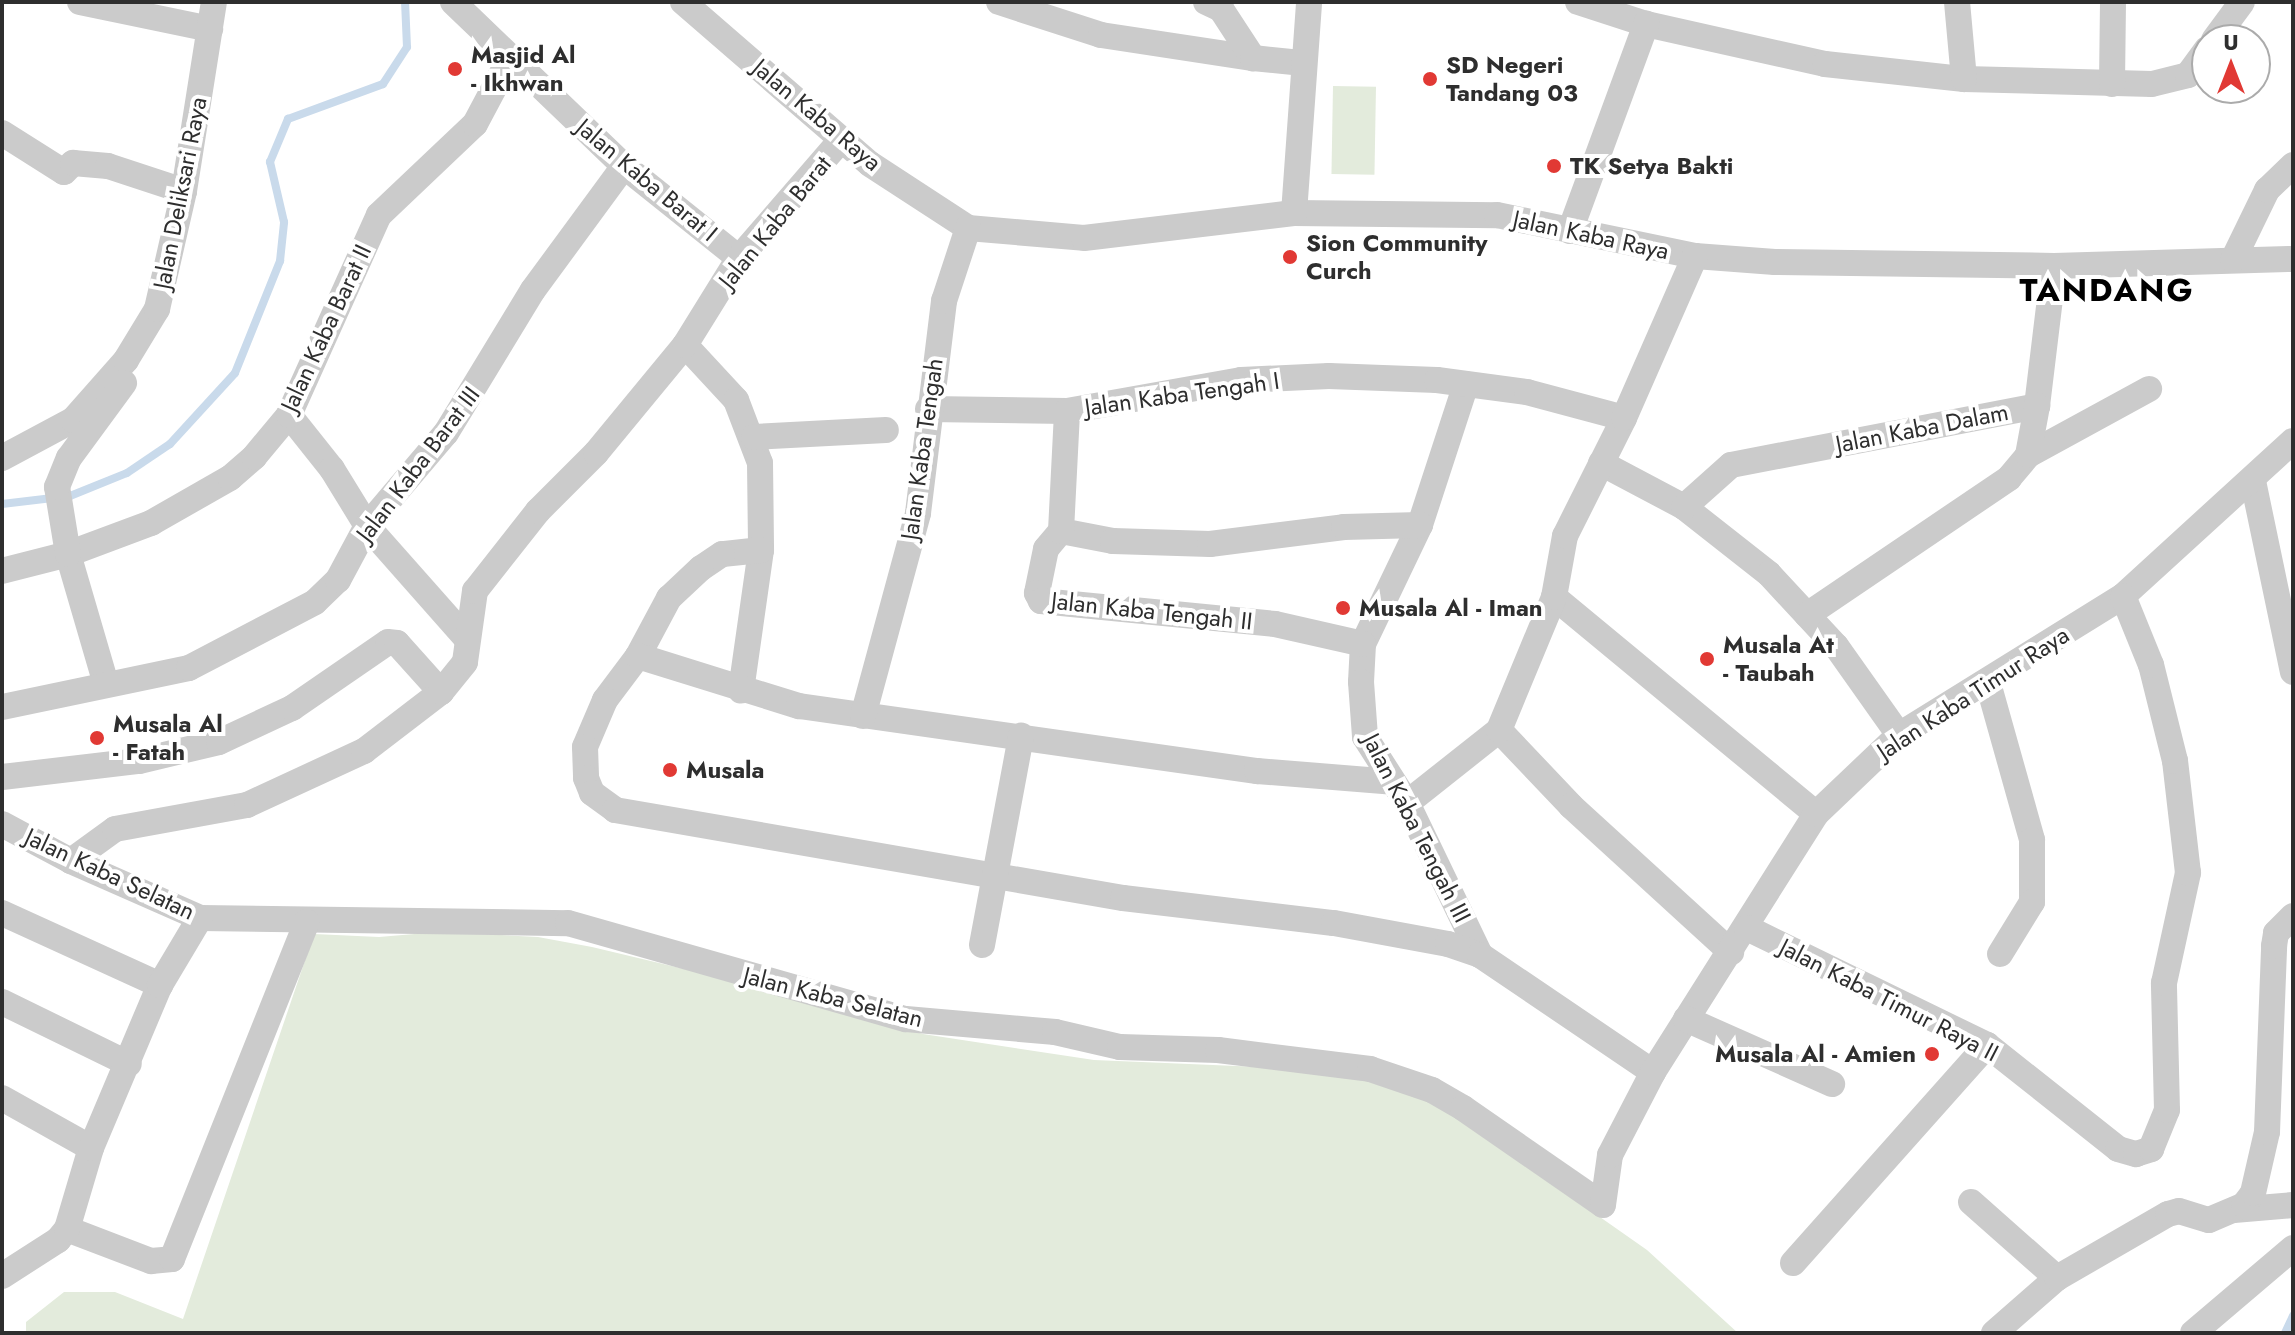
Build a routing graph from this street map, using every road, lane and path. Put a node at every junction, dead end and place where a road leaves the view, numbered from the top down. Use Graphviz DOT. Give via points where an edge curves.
graph roads {
  1 [pos="81,2"];
  2 [pos="214,2"];
  3 [pos="453,2"];
  4 [pos="683,2"];
  5 [pos="999,2"];
  6 [pos="1206,2"];
  7 [pos="1309,2"];
  8 [pos="1578,2"];
  9 [pos="1957,2"];
  10 [pos="2113,2"];
  11 [pos="2242,2"];
  12 [pos="1646,24"];
  13 [pos="2226,24"];
  14 [pos="210,29"];
  15 [pos="510,58"];
  16 [pos="1253,58"];
  17 [pos="1301,63"];
  18 [pos="2191,71"];
  19 [pos="1964,79"];
  20 [pos="2112,84"];
  21 [pos="2,133"];
  22 [pos="841,140"];
  23 [pos="2293,165"];
  24 [pos="624,166"];
  25 [pos="184,191"];
  26 [pos="1294,213"];
  27 [pos="968,228"];
  28 [pos="1570,231"];
  29 [pos="1695,256"];
  30 [pos="739,258"];
  31 [pos="2293,259"];
  32 [pos="2233,260"];
  33 [pos="2054,266"];
  34 [pos="685,345"];
  35 [pos="126,360"];
  36 [pos="1466,384"];
  37 [pos="2149,389"];
  38 [pos="2037,406"];
  39 [pos="928,409"];
  40 [pos="1067,411"];
  41 [pos="289,415"];
  42 [pos="1624,418"];
  43 [pos="886,430"];
  44 [pos="754,437"];
  45 [pos="2293,441"];
  46 [pos="2028,455"];
  47 [pos="2,458"];
  48 [pos="1601,463"];
  49 [pos="2253,481"];
  50 [pos="1684,507"];
  51 [pos="1420,525"];
  52 [pos="367,526"];
  53 [pos="1061,531"];
  54 [pos="761,550"];
  55 [pos="68,554"];
  56 [pos="2,571"];
  57 [pos="2123,596"];
  58 [pos="1554,597"];
  59 [pos="1807,615"];
  60 [pos="467,639"];
  61 [pos="1363,644"];
  62 [pos="638,656"];
  63 [pos="2293,672"];
  64 [pos="1988,683"];
  65 [pos="106,684"];
  66 [pos="741,691"];
  67 [pos="441,692"];
  68 [pos="2,707"];
  69 [pos="863,716"];
  70 [pos="1499,730"];
  71 [pos="1899,735"];
  72 [pos="1021,736"];
  73 [pos="2,777"];
  74 [pos="1400,792"];
  75 [pos="1816,814"];
  76 [pos="2,824"];
  77 [pos="71,861"];
  78 [pos="996,873"];
  79 [pos="2,913"];
  80 [pos="2293,916"];
  81 [pos="200,918"];
  82 [pos="307,922"];
  83 [pos="1747,928"];
  84 [pos="982,945"];
  85 [pos="1731,952"];
  86 [pos="2000,954"];
  87 [pos="1480,955"];
  88 [pos="160,985"];
  89 [pos="2,1002"];
  90 [pos="1686,1019"];
  91 [pos="1987,1045"];
  92 [pos="129,1064"];
  93 [pos="1653,1072"];
  94 [pos="1832,1084"];
  95 [pos="2,1098"];
  96 [pos="91,1148"];
  97 [pos="1971,1202"];
  98 [pos="2293,1205"];
  99 [pos="2234,1210"];
  100 [pos="67,1229"];
  101 [pos="2293,1248"];
  102 [pos="1793,1263"];
  103 [pos="2,1276"];
  104 [pos="2057,1278"];
  105 [pos="1994,1333"];
  106 [pos="2193,1333"];
  1 -- 14 [label="street"];
  2 -- 14 [label="street, Jalan Deliksari Raya"];
  3 -- 15 [label="street, Jalan Kaba Barat I"];
  4 -- 22 [label="street, Jalan Kaba Raya"];
  5 -- 16 [label="street" via="1101,35"];
  6 -- 16 [label="street" via="1221,9"];
  7 -- 17 [label="street"];
  8 -- 12 [label="street"];
  9 -- 19 [label="street"];
  10 -- 20 [label="street"];
  11 -- 13 [label="street"];
  12 -- 19 [label="street" via="1825,64"];
  12 -- 28 [label="street"];
  14 -- 25 [label="street, Jalan Deliksari Raya"];
  15 -- 24 [label="street, Jalan Kaba Barat I"];
  15 -- 41 [label="street, Jalan Kaba Barat II" via="475,124 379,215"];
  16 -- 17 [label="street"];
  17 -- 26 [label="street"];
  18 -- 20 [label="street" via="2152,84"];
  19 -- 20 [label="street"];
  21 -- 25 [label="street" via="64,172 73,163 108,166"];
  22 -- 27 [label="street, Jalan Kaba Raya"];
  22 -- 30 [label="street, Jalan Kaba Barat"];
  23 -- 32 [label="street" via="2267,190"];
  24 -- 30 [label="street, Jalan Kaba Barat I"];
  24 -- 52 [label="street, Jalan Kaba Barat III" via="533,290 446,433"];
  25 -- 35 [label="street, Jalan Deliksari Raya" via="157,309"];
  26 -- 27 [label="street, Jalan Kaba Raya" via="1084,238"];
  26 -- 28 [label="street, Jalan Kaba Raya" via="1497,215"];
  27 -- 39 [label="street, Jalan Kaba Tengah" via="944,301"];
  28 -- 29 [label="street, Jalan Kaba Raya"];
  29 -- 33 [label="street, Jalan Kaba Raya"];
  29 -- 42 [label="street"];
  30 -- 34 [label="street, Jalan Kaba Barat"];
  31 -- 32 [label="street, Jalan Kaba Raya"];
  32 -- 33 [label="street, Jalan Kaba Raya"];
  33 -- 38 [label="street, Jalan Kaba Dalam"];
  34 -- 44 [label="street" via="736,400"];
  34 -- 60 [label="street, Jalan Kaba Barat" via="596,453 538,511 475,591"];
  35 -- 47 [label="street, Jalan Deliksari Raya" via="73,420"];
  35 -- 55 [label="street" via="124,383 69,458 58,498"];
  36 -- 40 [label="street, Jalan Kaba Tengah I" via="1329,376 1241,380"];
  36 -- 42 [label="street, Jalan Kaba Tengah I" via="1527,392"];
  36 -- 51 [label="street, Jalan Kaba Tengah III"];
  37 -- 46 [label="street"];
  38 -- 46 [label="street"];
  38 -- 50 [label="street, Jalan Kaba Dalam" via="1731,465"];
  39 -- 40 [label="street, Jalan Kaba Tengah I"];
  39 -- 69 [label="street, Jalan Kaba Tengah" via="918,513"];
  40 -- 53 [label="street, Jalan Kaba Tengah II"];
  41 -- 52 [label="street" via="332,469"];
  41 -- 55 [label="street, Jalan Kaba Barat II" via="230,478 151,523"];
  42 -- 48 [label="street"];
  43 -- 44 [label="street"];
  44 -- 54 [label="street" via="760,463"];
  45 -- 49 [label="street, Jalan Kaba Timur Raya"];
  46 -- 59 [label="street" via="2009,478"];
  48 -- 50 [label="street"];
  48 -- 58 [label="street" via="1565,536"];
  49 -- 57 [label="street, Jalan Kaba Timur Raya"];
  49 -- 63 [label="street"];
  50 -- 59 [label="street" via="1769,574"];
  51 -- 53 [label="street" via="1344,527 1210,544 1113,541"];
  51 -- 61 [label="street, Jalan Kaba Tengah III"];
  52 -- 60 [label="street"];
  52 -- 65 [label="street, Jalan Kaba Barat III" via="338,580 315,602 189,668"];
  53 -- 61 [label="street, Jalan Kaba Tengah II" via="1046,549 1037,593 1041,601 1275,624"];
  54 -- 62 [label="street" via="722,554 701,568 669,598"];
  54 -- 66 [label="street"];
  55 -- 56 [label="street, Jalan Kaba Barat II"];
  55 -- 65 [label="street"];
  57 -- 64 [label="street, Jalan Kaba Timur Raya"];
  57 -- 91 [label="street, Jalan Kaba Timur Raya II" via="2151,665 2175,761 2188,873 2166,968 2170,1073 2158,1141 2136,1154 2118,1149"];
  58 -- 70 [label="street"];
  58 -- 75 [label="street"];
  59 -- 71 [label="street"];
  60 -- 67 [label="street" via="461,670"];
  61 -- 74 [label="street, Jalan Kaba Tengah III" via="1365,737"];
  62 -- 66 [label="street"];
  62 -- 78 [label="street" via="605,700 585,747 592,793 615,810"];
  64 -- 71 [label="street, Jalan Kaba Timur Raya"];
  64 -- 86 [label="street" via="2032,840 2032,902"];
  65 -- 68 [label="street, Jalan Kaba Barat III"];
  66 -- 69 [label="street"];
  67 -- 73 [label="street" via="397,643 388,642 292,708 219,742 139,761"];
  67 -- 77 [label="street" via="364,751 247,805 115,829"];
  69 -- 72 [label="street"];
  70 -- 74 [label="street"];
  70 -- 85 [label="street" via="1571,806"];
  71 -- 75 [label="street, Jalan Kaba Timur Raya"];
  72 -- 74 [label="street"];
  72 -- 78 [label="street"];
  74 -- 87 [label="street, Jalan Kaba Tengah III"];
  75 -- 83 [label="street, Jalan Kaba Timur Raya"];
  76 -- 77 [label="street, Jalan Kaba Selatan"];
  77 -- 81 [label="street, Jalan Kaba Selatan"];
  78 -- 84 [label="street"];
  78 -- 87 [label="street" via="1123,898 1401,934"];
  79 -- 88 [label="street"];
  80 -- 99 [label="street" via="2276,933 2274,946 2269,1101 2260,1178 2244,1205"];
  81 -- 82 [label="street, Jalan Kaba Selatan"];
  81 -- 88 [label="street"];
  82 -- 93 [label="street, Jalan Kaba Selatan" via="568,923 906,1019 1055,1032 1120,1047 1218,1050 1370,1069 1432,1090 1463,1108 1603,1205 1610,1155"];
  82 -- 100 [label="street" via="172,1259 151,1261"];
  83 -- 85 [label="street, Jalan Kaba Timur Raya"];
  83 -- 91 [label="street, Jalan Kaba Timur Raya II"];
  85 -- 90 [label="street, Jalan Kaba Timur Raya"];
  87 -- 93 [label="street"];
  88 -- 92 [label="street"];
  89 -- 92 [label="street"];
  90 -- 93 [label="street, Jalan Kaba Timur Raya"];
  90 -- 94 [label="street"];
  91 -- 102 [label="street"];
  92 -- 96 [label="street"];
  95 -- 96 [label="street"];
  96 -- 100 [label="street"];
  97 -- 104 [label="street"];
  98 -- 99 [label="street"];
  99 -- 104 [label="street" via="2200,1221 2174,1212"];
  100 -- 103 [label="street"];
  101 -- 106 [label="street"];
  104 -- 105 [label="street"];
}
